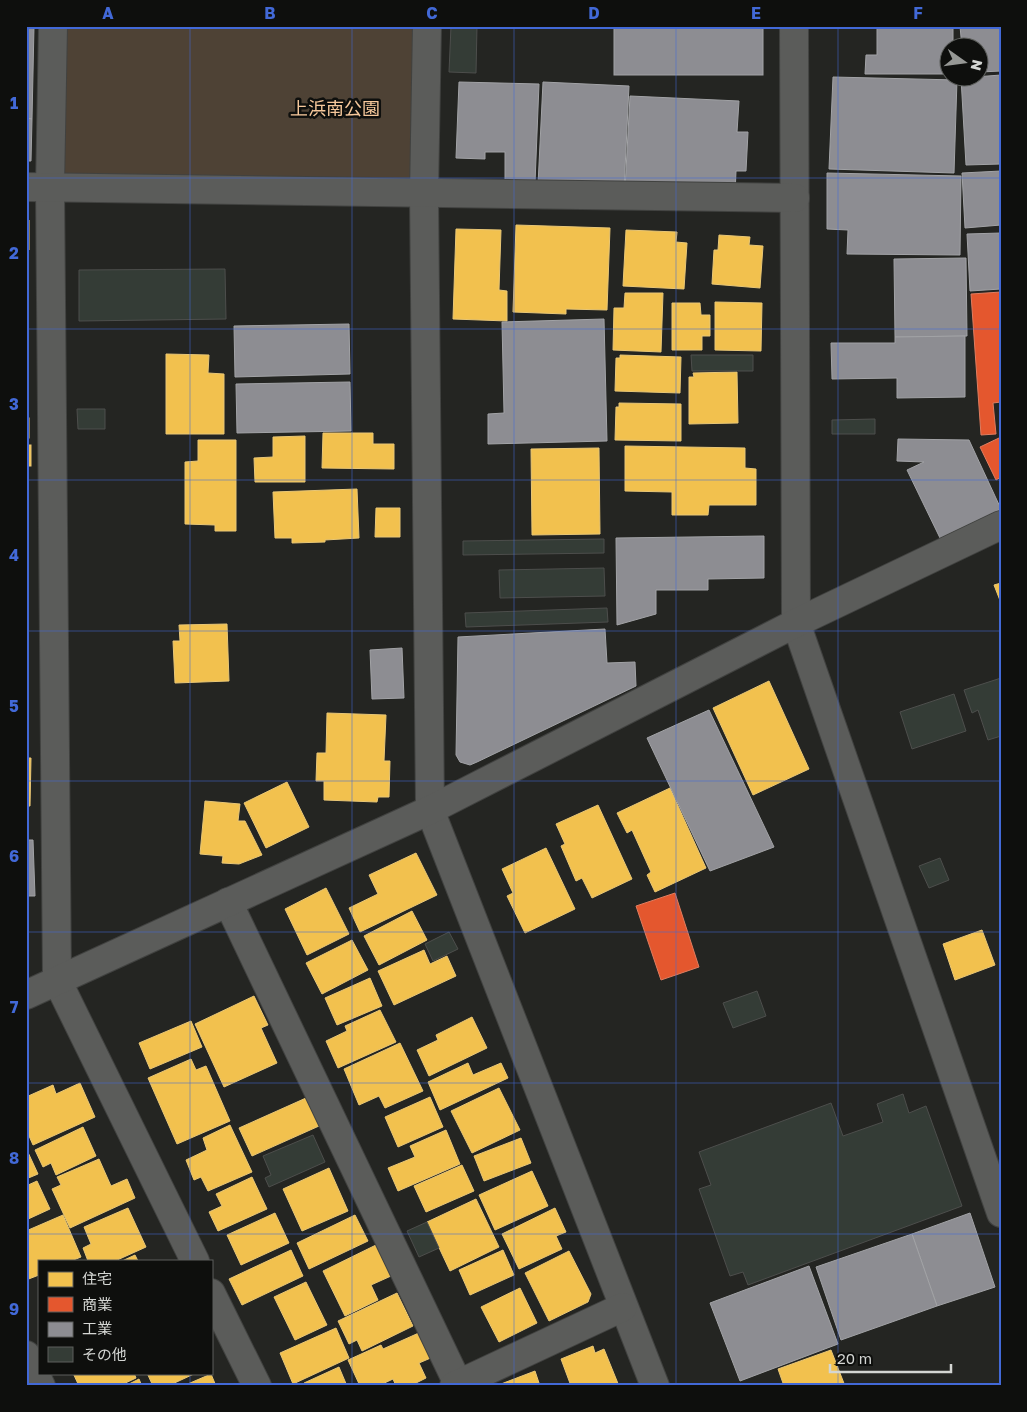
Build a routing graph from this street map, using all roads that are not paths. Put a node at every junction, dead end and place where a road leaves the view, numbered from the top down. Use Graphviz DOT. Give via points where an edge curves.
graph roads {
  1 [pos="54,26"];
  2 [pos="427,26"];
  3 [pos="794,26"];
  4 [pos="38,187"];
  5 [pos="424,193"];
  6 [pos="795,198"];
  7 [pos="1001,525"];
  8 [pos="796,624"];
  9 [pos="430,810"];
  10 [pos="228,902"];
  11 [pos="57,980"];
  12 [pos="26,995"];
  13 [pos="1001,1213"];
  14 [pos="196,1260"];
  15 [pos="212,1295"];
  16 [pos="622,1307"];
  17 [pos="26,1355"];
  18 [pos="457,1385"];
  19 [pos="41,1386"];
  20 [pos="257,1386"];
  21 [pos="655,1386"];
  1 -- 4 [label="street"];
  2 -- 5 [label="street"];
  3 -- 6 [label="street"];
  4 -- 5 [label="street"];
  4 -- 11 [label="street"];
  5 -- 6 [label="street"];
  5 -- 9 [label="street"];
  6 -- 8 [label="street"];
  7 -- 8 [label="street"];
  8 -- 9 [label="street"];
  8 -- 13 [label="street"];
  9 -- 10 [label="street"];
  9 -- 16 [label="street"];
  10 -- 11 [label="street"];
  10 -- 18 [label="street"];
  11 -- 12 [label="street"];
  11 -- 14 [label="street"];
  15 -- 20 [label="street"];
  16 -- 18 [label="street"];
  16 -- 21 [label="street"];
  17 -- 19 [label="street"];
}
